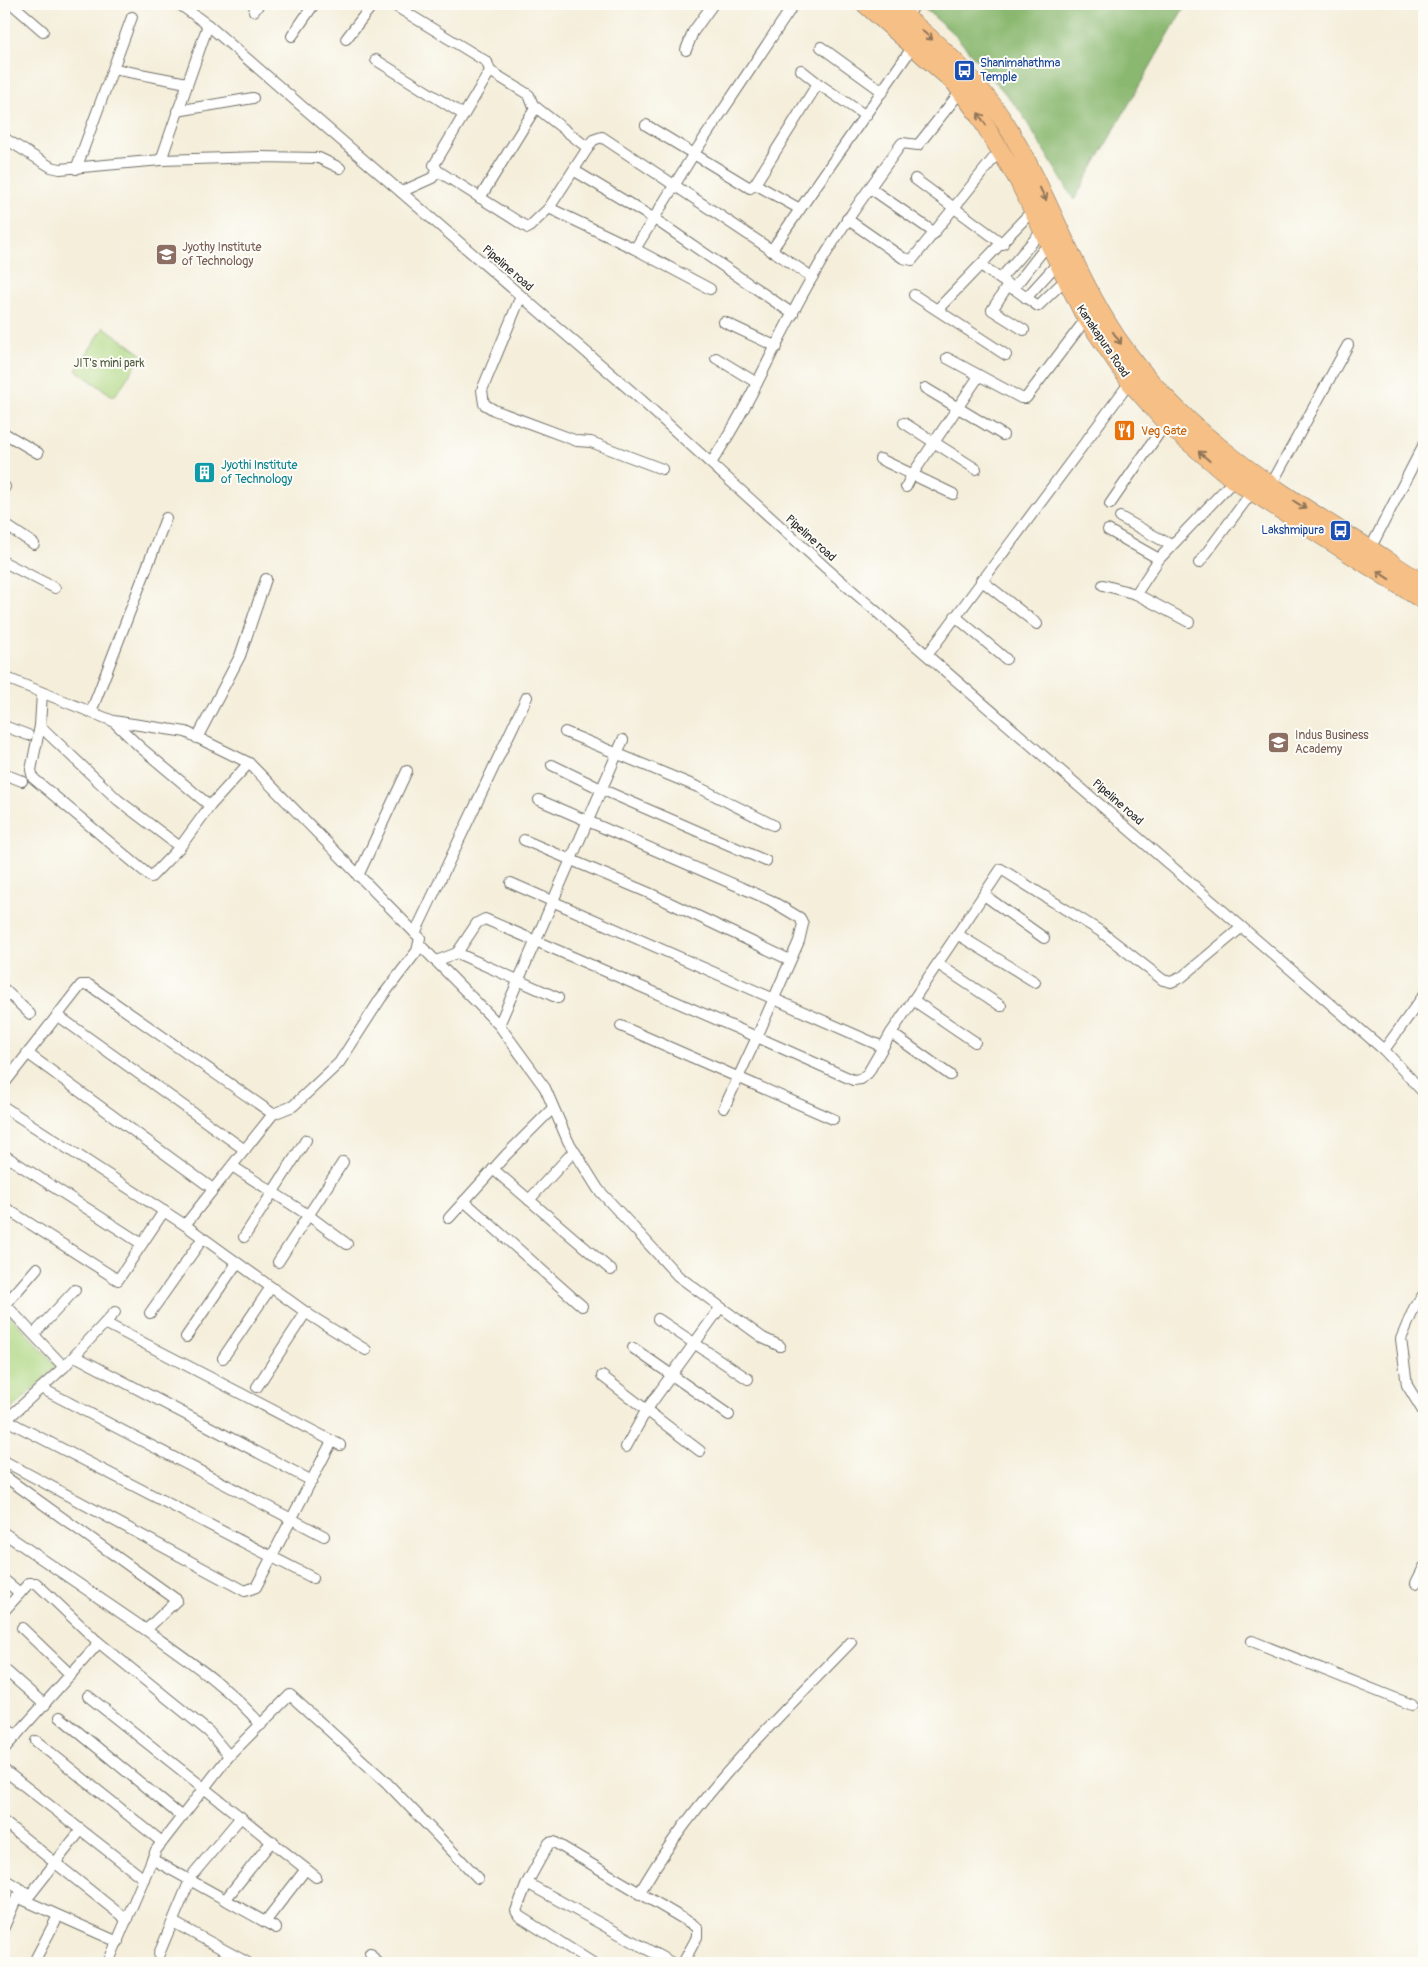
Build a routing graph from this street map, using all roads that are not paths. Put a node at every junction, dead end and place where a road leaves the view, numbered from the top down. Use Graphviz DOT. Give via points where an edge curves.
graph roads {
  1 [pos="12,4"];
  2 [pos="179,4"];
  3 [pos="314,4"];
  4 [pos="373,4"];
  5 [pos="392,4"];
  6 [pos="713,4"];
  7 [pos="794,4"];
  8 [pos="865,4"];
  9 [pos="890,4"];
  10 [pos="909,10"];
  11 [pos="132,17"];
  12 [pos="208,25"];
  13 [pos="42,31"];
  14 [pos="292,36"];
  15 [pos="346,39"];
  16 [pos="914,45"];
  17 [pos="821,47"];
  18 [pos="686,50"];
  19 [pos="376,60"];
  20 [pos="114,69"];
  21 [pos="801,70"];
  22 [pos="490,71"];
  23 [pos="187,83"];
  24 [pos="820,85"];
  25 [pos="961,91"];
  26 [pos="883,92"];
  27 [pos="253,98"];
  28 [pos="536,107"];
  29 [pos="177,112"];
  30 [pos="464,115"];
  31 [pos="866,116"];
  32 [pos="646,125"];
  33 [pos="4,139"];
  34 [pos="588,148"];
  35 [pos="1001,149"];
  36 [pos="693,155"];
  37 [pos="161,160"];
  38 [pos="340,168"];
  39 [pos="76,169"];
  40 [pos="438,171"];
  41 [pos="574,171"];
  42 [pos="1025,176"];
  43 [pos="915,179"];
  44 [pos="675,184"];
  45 [pos="755,184"];
  46 [pos="870,188"];
  47 [pos="401,192"];
  48 [pos="480,198"];
  49 [pos="955,207"];
  50 [pos="549,208"];
  51 [pos="800,209"];
  52 [pos="1034,210"];
  53 [pos="654,218"];
  54 [pos="847,219"];
  55 [pos="935,233"];
  56 [pos="1046,237"];
  57 [pos="1004,244"];
  58 [pos="635,249"];
  59 [pos="771,251"];
  60 [pos="1057,264"];
  61 [pos="982,266"];
  62 [pos="812,277"];
  63 [pos="1065,280"];
  64 [pos="1007,285"];
  65 [pos="710,289"];
  66 [pos="914,295"];
  67 [pos="521,296"];
  68 [pos="1026,298"];
  69 [pos="938,309"];
  70 [pos="793,314"];
  71 [pos="1086,319"];
  72 [pos="724,322"];
  73 [pos="1024,330"];
  74 [pos="1348,345"];
  75 [pos="777,347"];
  76 [pos="1006,355"];
  77 [pos="716,358"];
  78 [pos="946,358"];
  79 [pos="979,376"];
  80 [pos="1130,382"];
  81 [pos="757,383"];
  82 [pos="925,388"];
  83 [pos="956,409"];
  84 [pos="904,423"];
  85 [pos="1166,423"];
  86 [pos="4,432"];
  87 [pos="1003,435"];
  88 [pos="934,444"];
  89 [pos="1424,444"];
  90 [pos="38,453"];
  91 [pos="880,459"];
  92 [pos="711,463"];
  93 [pos="662,469"];
  94 [pos="976,469"];
  95 [pos="912,475"];
  96 [pos="1234,480"];
  97 [pos="1271,485"];
  98 [pos="906,487"];
  99 [pos="1252,492"];
  100 [pos="953,494"];
  101 [pos="1110,504"];
  102 [pos="1120,517"];
  103 [pos="166,518"];
  104 [pos="4,524"];
  105 [pos="1108,530"];
  106 [pos="34,544"];
  107 [pos="1171,545"];
  108 [pos="1370,549"];
  109 [pos="1159,559"];
  110 [pos="4,562"];
  111 [pos="1199,563"];
  112 [pos="266,579"];
  113 [pos="981,580"];
  114 [pos="1424,584"];
  115 [pos="1103,585"];
  116 [pos="55,588"];
  117 [pos="1136,594"];
  118 [pos="1424,601"];
  119 [pos="955,616"];
  120 [pos="1189,622"];
  121 [pos="1037,624"];
  122 [pos="928,654"];
  123 [pos="1006,659"];
  124 [pos="4,677"];
  125 [pos="42,693"];
  126 [pos="527,698"];
  127 [pos="91,712"];
  128 [pos="113,721"];
  129 [pos="4,726"];
  130 [pos="40,726"];
  131 [pos="566,732"];
  132 [pos="28,735"];
  133 [pos="197,738"];
  134 [pos="623,740"];
  135 [pos="617,752"];
  136 [pos="249,763"];
  137 [pos="552,765"];
  138 [pos="407,771"];
  139 [pos="4,774"];
  140 [pos="22,781"];
  141 [pos="601,789"];
  142 [pos="539,800"];
  143 [pos="210,806"];
  144 [pos="587,820"];
  145 [pos="773,825"];
  146 [pos="524,840"];
  147 [pos="180,847"];
  148 [pos="570,860"];
  149 [pos="766,861"];
  150 [pos="358,876"];
  151 [pos="511,883"];
  152 [pos="984,895"];
  153 [pos="552,902"];
  154 [pos="1242,927"];
  155 [pos="415,933"];
  156 [pos="958,934"];
  157 [pos="1044,938"];
  158 [pos="536,941"];
  159 [pos="419,944"];
  160 [pos="457,953"];
  161 [pos="790,960"];
  162 [pos="436,961"];
  163 [pos="938,964"];
  164 [pos="519,980"];
  165 [pos="1035,982"];
  166 [pos="4,989"];
  167 [pos="1424,995"];
  168 [pos="773,997"];
  169 [pos="558,998"];
  170 [pos="914,1000"];
  171 [pos="1001,1006"];
  172 [pos="30,1014"];
  173 [pos="57,1015"];
  174 [pos="499,1026"];
  175 [pos="621,1026"];
  176 [pos="891,1033"];
  177 [pos="757,1037"];
  178 [pos="976,1042"];
  179 [pos="884,1047"];
  180 [pos="1384,1050"];
  181 [pos="28,1053"];
  182 [pos="950,1075"];
  183 [pos="738,1078"];
  184 [pos="4,1084"];
  185 [pos="1424,1093"];
  186 [pos="4,1107"];
  187 [pos="553,1108"];
  188 [pos="724,1108"];
  189 [pos="273,1114"];
  190 [pos="833,1119"];
  191 [pos="306,1140"];
  192 [pos="245,1150"];
  193 [pos="574,1151"];
  194 [pos="4,1155"];
  195 [pos="343,1162"];
  196 [pos="232,1166"];
  197 [pos="493,1169"];
  198 [pos="214,1189"];
  199 [pos="273,1192"];
  200 [pos="529,1200"];
  201 [pos="464,1201"];
  202 [pos="4,1207"];
  203 [pos="164,1211"];
  204 [pos="308,1214"];
  205 [pos="449,1218"];
  206 [pos="185,1225"];
  207 [pos="244,1237"];
  208 [pos="203,1238"];
  209 [pos="142,1244"];
  210 [pos="347,1244"];
  211 [pos="278,1262"];
  212 [pos="237,1263"];
  213 [pos="37,1268"];
  214 [pos="611,1270"];
  215 [pos="271,1287"];
  216 [pos="75,1290"];
  217 [pos="1424,1294"];
  218 [pos="5,1304"];
  219 [pos="582,1306"];
  220 [pos="720,1308"];
  221 [pos="115,1312"];
  222 [pos="150,1312"];
  223 [pos="306,1312"];
  224 [pos="658,1319"];
  225 [pos="105,1323"];
  226 [pos="34,1334"];
  227 [pos="186,1337"];
  228 [pos="696,1344"];
  229 [pos="780,1346"];
  230 [pos="633,1348"];
  231 [pos="366,1350"];
  232 [pos="75,1356"];
  233 [pos="223,1358"];
  234 [pos="64,1367"];
  235 [pos="673,1374"];
  236 [pos="602,1376"];
  237 [pos="748,1379"];
  238 [pos="257,1387"];
  239 [pos="41,1388"];
  240 [pos="647,1409"];
  241 [pos="1424,1413"];
  242 [pos="729,1415"];
  243 [pos="5,1421"];
  244 [pos="626,1447"];
  245 [pos="700,1451"];
  246 [pos="4,1462"];
  247 [pos="4,1476"];
  248 [pos="312,1481"];
  249 [pos="292,1518"];
  250 [pos="4,1533"];
  251 [pos="324,1536"];
  252 [pos="272,1557"];
  253 [pos="1424,1567"];
  254 [pos="313,1578"];
  255 [pos="4,1580"];
  256 [pos="1416,1583"];
  257 [pos="20,1593"];
  258 [pos="4,1611"];
  259 [pos="22,1628"];
  260 [pos="146,1630"];
  261 [pos="97,1642"];
  262 [pos="851,1642"];
  263 [pos="1252,1642"];
  264 [pos="4,1669"];
  265 [pos="71,1675"];
  266 [pos="88,1696"];
  267 [pos="46,1704"];
  268 [pos="1412,1705"];
  269 [pos="60,1717"];
  270 [pos="4,1725"];
  271 [pos="260,1725"];
  272 [pos="16,1736"];
  273 [pos="36,1740"];
  274 [pos="4,1750"];
  275 [pos="230,1756"];
  276 [pos="4,1770"];
  277 [pos="204,1788"];
  278 [pos="182,1817"];
  279 [pos="240,1817"];
  280 [pos="4,1822"];
  281 [pos="81,1830"];
  282 [pos="162,1842"];
  283 [pos="272,1842"];
  284 [pos="152,1859"];
  285 [pos="55,1863"];
  286 [pos="306,1869"];
  287 [pos="192,1877"];
  288 [pos="316,1877"];
  289 [pos="478,1878"];
  290 [pos="4,1879"];
  291 [pos="144,1879"];
  292 [pos="527,1882"];
  293 [pos="639,1894"];
  294 [pos="225,1900"];
  295 [pos="58,1916"];
  296 [pos="126,1920"];
  297 [pos="173,1922"];
  298 [pos="265,1922"];
  299 [pos="4,1927"];
  300 [pos="276,1928"];
  301 [pos="118,1942"];
  302 [pos="370,1953"];
  303 [pos="160,1954"];
  304 [pos="36,1958"];
  305 [pos="4,1961"];
  306 [pos="7,1963"];
  307 [pos="108,1963"];
  308 [pos="248,1963"];
  309 [pos="377,1963"];
  310 [pos="593,1963"];
  311 [pos="672,1963"];
  312 [pos="683,1963"];
  1 -- 13 [label="street"];
  2 -- 12 [label="street, Pipeline road"];
  3 -- 14 [label="street"];
  4 -- 15 [label="street"];
  5 -- 22 [label="street" via="487,62"];
  6 -- 18 [label="street" via="692,32"];
  7 -- 36 [label="street"];
  8 -- 16 [label="highway, Kanakapura Road"];
  9 -- 10 [label="highway, Kanakapura Road"];
  10 -- 42 [label="highway, Kanakapura Road, one-way" via="992,104"];
  11 -- 20 [label="street"];
  12 -- 23 [label="street"];
  12 -- 47 [label="street, Pipeline road"];
  16 -- 25 [label="highway, Kanakapura Road"];
  16 -- 26 [label="street"];
  17 -- 26 [label="street"];
  19 -- 30 [label="street"];
  20 -- 23 [label="street"];
  20 -- 39 [label="street"];
  21 -- 24 [label="street"];
  22 -- 28 [label="street" via="529,95"];
  22 -- 30 [label="street"];
  23 -- 29 [label="street"];
  24 -- 31 [label="street"];
  24 -- 45 [label="street" via="815,88"];
  35 -- 25 [label="highway, Kanakapura Road, one-way"];
  25 -- 46 [label="street" via="918,145 902,143"];
  26 -- 31 [label="street"];
  27 -- 29 [label="street"];
  28 -- 34 [label="street"];
  28 -- 48 [label="street"];
  29 -- 37 [label="street"];
  30 -- 40 [label="street" via="434,165"];
  31 -- 51 [label="street"];
  32 -- 36 [label="street"];
  33 -- 39 [label="street" via="51,166"];
  34 -- 41 [label="street"];
  34 -- 44 [label="street" via="593,140 602,137"];
  35 -- 42 [label="highway, Kanakapura Road"];
  35 -- 49 [label="street"];
  36 -- 44 [label="street"];
  36 -- 45 [label="street" via="744,186 750,188"];
  37 -- 38 [label="street" via="319,158"];
  37 -- 39 [label="street"];
  40 -- 47 [label="street" via="432,178"];
  40 -- 48 [label="street"];
  41 -- 50 [label="street"];
  41 -- 53 [label="street"];
  42 -- 52 [label="highway, Kanakapura Road"];
  42 -- 97 [label="highway, Kanakapura Road, one-way" via="1096,304 1138,366 1175,409 1224,453"];
  43 -- 49 [label="street"];
  44 -- 53 [label="street"];
  44 -- 59 [label="street"];
  45 -- 51 [label="street"];
  46 -- 54 [label="street"];
  46 -- 55 [label="street"];
  47 -- 67 [label="street, Pipeline road"];
  48 -- 50 [label="street" via="528,228"];
  49 -- 55 [label="street"];
  49 -- 57 [label="street"];
  50 -- 58 [label="street"];
  51 -- 59 [label="street"];
  52 -- 56 [label="highway, Kanakapura Road"];
  52 -- 57 [label="street"];
  53 -- 58 [label="street"];
  53 -- 70 [label="street"];
  54 -- 55 [label="street" via="908,260 912,260"];
  54 -- 62 [label="street"];
  56 -- 60 [label="highway, Kanakapura Road"];
  56 -- 64 [label="street"];
  56 -- 64 [label="street"];
  57 -- 61 [label="street"];
  58 -- 65 [label="street"];
  59 -- 62 [label="street"];
  60 -- 63 [label="highway, Kanakapura Road"];
  60 -- 68 [label="street"];
  61 -- 64 [label="street"];
  61 -- 69 [label="street"];
  62 -- 70 [label="street"];
  63 -- 68 [label="street" via="1038,306"];
  63 -- 71 [label="highway, Kanakapura Road"];
  64 -- 68 [label="street"];
  64 -- 73 [label="street" via="992,310"];
  66 -- 69 [label="street"];
  67 -- 92 [label="street, Pipeline road"];
  67 -- 93 [label="street" via="482,390 484,404 577,441 591,442"];
  69 -- 76 [label="street"];
  70 -- 75 [label="street"];
  71 -- 79 [label="street" via="1026,398"];
  71 -- 80 [label="highway, Kanakapura Road"];
  72 -- 75 [label="street"];
  74 -- 97 [label="street"];
  75 -- 81 [label="street"];
  77 -- 81 [label="street"];
  78 -- 79 [label="street"];
  79 -- 83 [label="street"];
  80 -- 85 [label="highway, Kanakapura Road"];
  80 -- 113 [label="street"];
  81 -- 92 [label="street"];
  82 -- 83 [label="street"];
  83 -- 87 [label="street"];
  83 -- 88 [label="street"];
  84 -- 88 [label="street"];
  96 -- 85 [label="highway, Kanakapura Road, one-way"];
  85 -- 101 [label="street"];
  86 -- 90 [label="street"];
  88 -- 94 [label="street"];
  88 -- 95 [label="street"];
  89 -- 108 [label="street"];
  91 -- 95 [label="street"];
  92 -- 122 [label="street, Pipeline road" via="826,568"];
  95 -- 98 [label="street"];
  95 -- 100 [label="street"];
  96 -- 99 [label="highway, Kanakapura Road"];
  96 -- 107 [label="street"];
  97 -- 108 [label="highway, Kanakapura Road, one-way"];
  99 -- 111 [label="street"];
  118 -- 99 [label="highway, Kanakapura Road, one-way"];
  102 -- 107 [label="street"];
  103 -- 127 [label="street"];
  104 -- 106 [label="street"];
  105 -- 109 [label="street"];
  107 -- 109 [label="street"];
  108 -- 114 [label="highway, Kanakapura Road"];
  109 -- 117 [label="street"];
  110 -- 116 [label="street"];
  112 -- 133 [label="street" via="240,656"];
  113 -- 119 [label="street"];
  113 -- 121 [label="street"];
  115 -- 117 [label="street"];
  117 -- 120 [label="street"];
  119 -- 122 [label="street"];
  119 -- 123 [label="street"];
  122 -- 154 [label="street, Pipeline road"];
  124 -- 125 [label="street"];
  125 -- 127 [label="street"];
  125 -- 130 [label="street"];
  126 -- 155 [label="street"];
  127 -- 128 [label="street"];
  128 -- 133 [label="street" via="186,732"];
  128 -- 143 [label="street" via="140,748"];
  129 -- 132 [label="street"];
  130 -- 147 [label="street" via="118,800"];
  130 -- 147 [label="street" via="31,770 33,778 151,877"];
  131 -- 135 [label="street"];
  133 -- 136 [label="street"];
  134 -- 135 [label="street"];
  135 -- 141 [label="street"];
  135 -- 145 [label="street" via="700,788"];
  136 -- 143 [label="street"];
  136 -- 150 [label="street"];
  137 -- 141 [label="street"];
  138 -- 150 [label="street"];
  139 -- 140 [label="street"];
  141 -- 144 [label="street"];
  141 -- 149 [label="street"];
  142 -- 144 [label="street"];
  143 -- 147 [label="street"];
  144 -- 148 [label="street"];
  144 -- 161 [label="street" via="770,900 800,918 803,924 799,941"];
  146 -- 148 [label="street"];
  148 -- 153 [label="street"];
  148 -- 161 [label="street" via="649,893"];
  150 -- 155 [label="street"];
  151 -- 153 [label="street"];
  152 -- 154 [label="street" via="1001,869 1100,931 1163,980 1171,982 1182,977"];
  152 -- 156 [label="street"];
  152 -- 157 [label="street"];
  153 -- 158 [label="street"];
  153 -- 168 [label="street"];
  154 -- 180 [label="street, Pipeline road"];
  155 -- 159 [label="street" via="420,938"];
  156 -- 163 [label="street"];
  156 -- 165 [label="street"];
  158 -- 160 [label="street" via="482,919"];
  158 -- 164 [label="street"];
  158 -- 177 [label="street"];
  159 -- 162 [label="street"];
  159 -- 189 [label="street" via="339,1063 293,1106"];
  160 -- 162 [label="street"];
  160 -- 164 [label="street"];
  161 -- 168 [label="street"];
  162 -- 174 [label="street"];
  163 -- 170 [label="street"];
  163 -- 171 [label="street"];
  164 -- 169 [label="street"];
  164 -- 174 [label="street"];
  166 -- 172 [label="street"];
  167 -- 180 [label="street"];
  168 -- 177 [label="street"];
  168 -- 179 [label="street"];
  170 -- 176 [label="street"];
  170 -- 178 [label="street"];
  173 -- 181 [label="street"];
  173 -- 189 [label="street" via="81,985 89,984"];
  173 -- 192 [label="street"];
  174 -- 187 [label="street" via="545,1088"];
  175 -- 183 [label="street"];
  176 -- 179 [label="street"];
  176 -- 182 [label="street"];
  177 -- 179 [label="street" via="853,1080 868,1073"];
  177 -- 183 [label="street"];
  180 -- 185 [label="street, Pipeline road"];
  181 -- 184 [label="street"];
  181 -- 198 [label="street"];
  183 -- 188 [label="street"];
  183 -- 190 [label="street"];
  186 -- 203 [label="street"];
  187 -- 193 [label="street"];
  187 -- 197 [label="street"];
  189 -- 192 [label="street"];
  191 -- 199 [label="street"];
  192 -- 196 [label="street"];
  193 -- 200 [label="street"];
  193 -- 220 [label="street" via="598,1189 678,1276"];
  194 -- 209 [label="street"];
  195 -- 204 [label="street"];
  196 -- 198 [label="street"];
  196 -- 199 [label="street"];
  197 -- 200 [label="street"];
  197 -- 201 [label="street"];
  198 -- 206 [label="street"];
  199 -- 204 [label="street"];
  199 -- 207 [label="street"];
  200 -- 214 [label="street"];
  201 -- 205 [label="street"];
  201 -- 219 [label="street"];
  202 -- 209 [label="street" via="118,1280"];
  203 -- 206 [label="street"];
  203 -- 209 [label="street"];
  204 -- 210 [label="street"];
  204 -- 211 [label="street"];
  206 -- 208 [label="street"];
  208 -- 212 [label="street"];
  208 -- 222 [label="street"];
  212 -- 215 [label="street"];
  212 -- 227 [label="street"];
  213 -- 218 [label="street"];
  215 -- 223 [label="street"];
  215 -- 233 [label="street"];
  216 -- 226 [label="street"];
  217 -- 241 [label="street" via="1415,1306 1401,1339 1407,1385"];
  218 -- 226 [label="street"];
  220 -- 228 [label="street"];
  220 -- 229 [label="street"];
  221 -- 225 [label="street"];
  223 -- 231 [label="street"];
  223 -- 238 [label="street"];
  224 -- 228 [label="street"];
  225 -- 232 [label="street"];
  225 -- 248 [label="street" via="336,1443"];
  226 -- 234 [label="street"];
  228 -- 235 [label="street"];
  228 -- 237 [label="street"];
  230 -- 235 [label="street"];
  232 -- 234 [label="street"];
  232 -- 248 [label="street"];
  234 -- 239 [label="street"];
  235 -- 240 [label="street"];
  235 -- 242 [label="street"];
  236 -- 240 [label="street"];
  239 -- 243 [label="street"];
  239 -- 249 [label="street"];
  240 -- 244 [label="street"];
  240 -- 245 [label="street"];
  243 -- 252 [label="street"];
  246 -- 252 [label="street" via="245,1591 256,1587"];
  247 -- 260 [label="street" via="177,1600"];
  248 -- 249 [label="street"];
  249 -- 251 [label="street"];
  249 -- 252 [label="street"];
  250 -- 260 [label="street"];
  252 -- 254 [label="street"];
  253 -- 256 [label="street"];
  255 -- 257 [label="street"];
  257 -- 258 [label="street"];
  257 -- 261 [label="street" via="30,1582 39,1584"];
  259 -- 265 [label="street"];
  260 -- 271 [label="street" via="216,1681 244,1705"];
  261 -- 265 [label="street"];
  261 -- 275 [label="street" via="209,1732"];
  262 -- 293 [label="street" via="722,1776 655,1866"];
  263 -- 268 [label="street"];
  264 -- 267 [label="street"];
  265 -- 267 [label="street"];
  266 -- 277 [label="street"];
  267 -- 272 [label="street"];
  269 -- 278 [label="street"];
  270 -- 272 [label="street"];
  271 -- 275 [label="street"];
  271 -- 289 [label="street" via="292,1696 386,1782"];
  272 -- 274 [label="street"];
  273 -- 282 [label="street"];
  275 -- 277 [label="street"];
  276 -- 281 [label="street"];
  277 -- 278 [label="street"];
  277 -- 279 [label="street"];
  278 -- 282 [label="street"];
  279 -- 283 [label="street"];
  279 -- 287 [label="street"];
  280 -- 285 [label="street"];
  281 -- 285 [label="street"];
  281 -- 291 [label="street"];
  282 -- 284 [label="street"];
  283 -- 286 [label="street"];
  283 -- 294 [label="street"];
  284 -- 287 [label="street"];
  284 -- 291 [label="street"];
  285 -- 290 [label="street" via="30,1895"];
  285 -- 296 [label="street"];
  286 -- 288 [label="street"];
  286 -- 298 [label="street"];
  287 -- 294 [label="street"];
  287 -- 297 [label="street"];
  291 -- 296 [label="street"];
  292 -- 293 [label="street" via="549,1843 554,1842"];
  292 -- 310 [label="street" via="516,1911 519,1916"];
  292 -- 311 [label="street"];
  293 -- 312 [label="street" via="696,1928 697,1937"];
  294 -- 298 [label="street"];
  295 -- 299 [label="street" via="17,1897"];
  295 -- 301 [label="street"];
  295 -- 304 [label="street"];
  296 -- 301 [label="street"];
  297 -- 303 [label="street"];
  297 -- 308 [label="street"];
  298 -- 300 [label="street"];
  301 -- 307 [label="street"];
  302 -- 309 [label="street"];
  305 -- 306 [label="street"];
}
